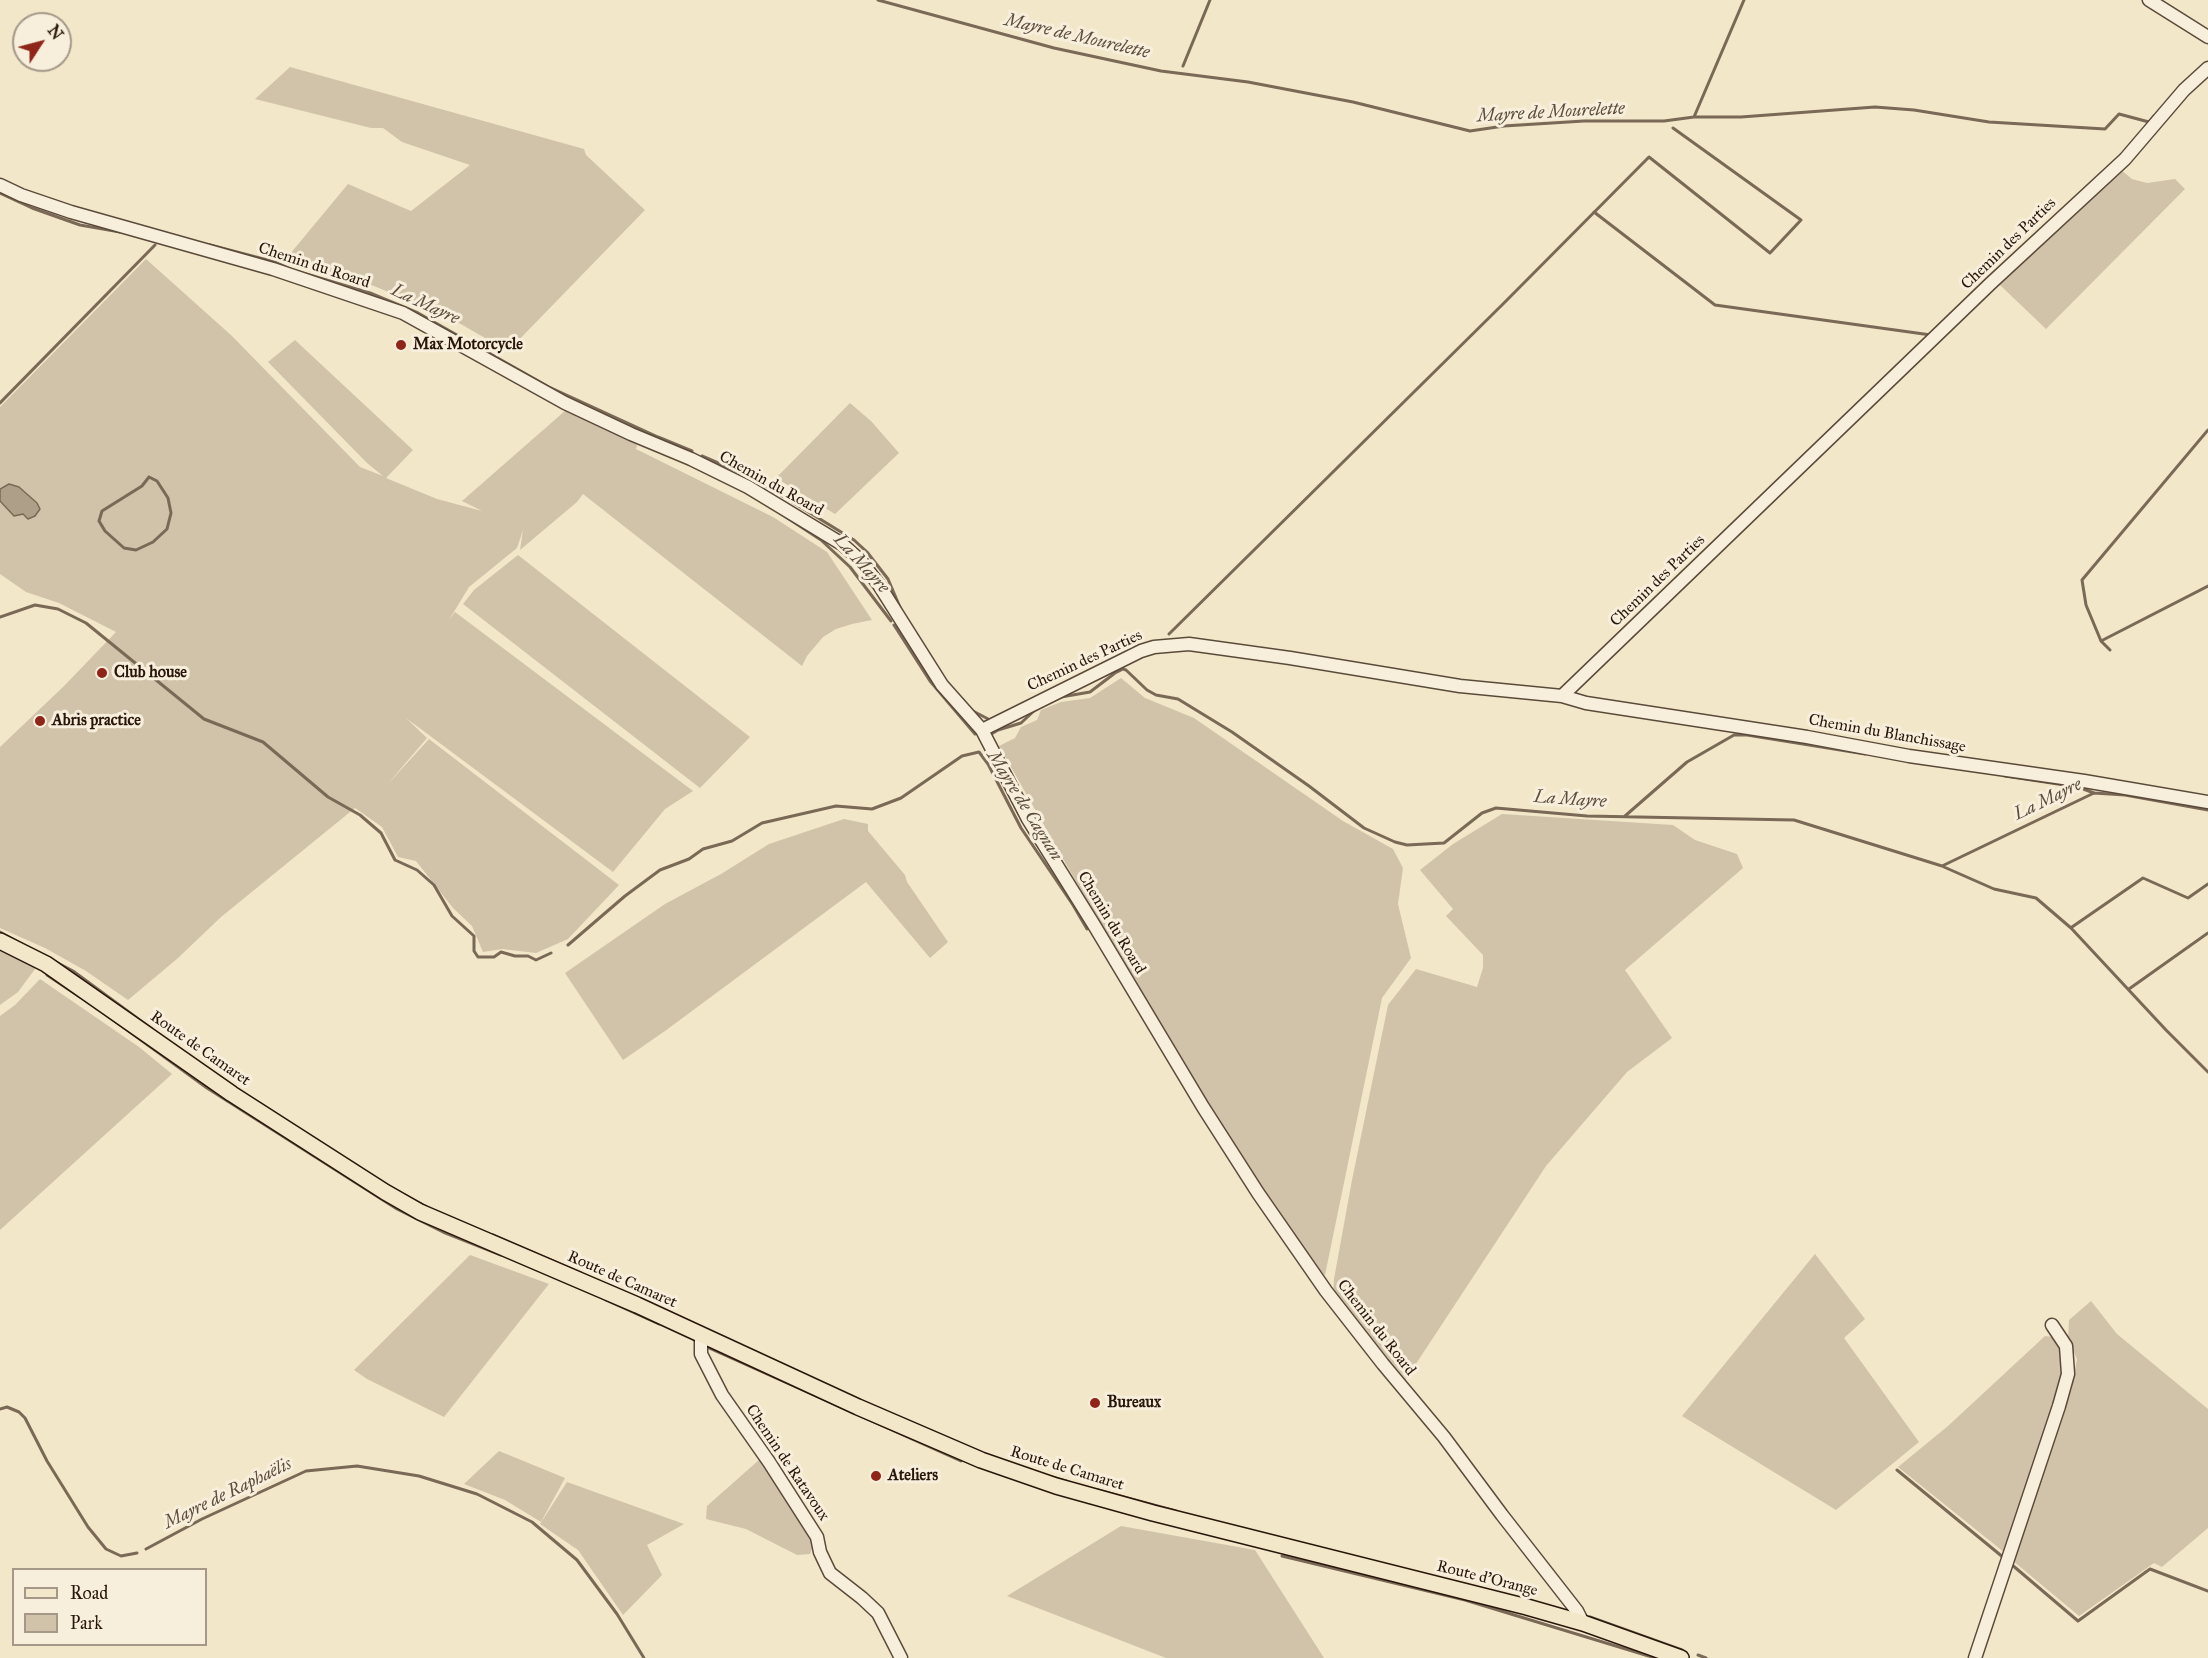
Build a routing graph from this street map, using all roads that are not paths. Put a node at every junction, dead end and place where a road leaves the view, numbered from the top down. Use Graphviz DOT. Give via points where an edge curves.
graph roads {
  1 [pos="2149,0"];
  2 [pos="2208,37"];
  3 [pos="2208,68"];
  4 [pos="0,185"];
  5 [pos="1562,696"];
  6 [pos="982,730"];
  7 [pos="2208,802"];
  8 [pos="0,941"];
  9 [pos="2052,1325"];
  10 [pos="701,1335"];
  11 [pos="1280,1546"];
  12 [pos="1583,1623"];
  13 [pos="901,1658"];
  14 [pos="1681,1658"];
  15 [pos="1975,1658"];
  1 -- 2 [label="street"];
  3 -- 5 [label="street, Chemin des Parties" via="2125,159"];
  4 -- 6 [label="street, Chemin du Roard" via="71,212 273,268 403,313 565,402 748,487 842,544 861,561 942,685"];
  5 -- 6 [label="street, Chemin des Parties" via="1460,686 1189,644 1141,651"];
  5 -- 7 [label="street, Chemin du Blanchissage" via="1909,756"];
  6 -- 12 [label="street, Chemin du Roard" via="1028,819 1258,1193 1326,1291 1444,1437"];
  8 -- 10 [label="main road, Route de Camaret" via="65,976 232,1094 385,1192 453,1227"];
  9 -- 15 [label="street" via="2066,1346 2068,1374"];
  10 -- 11 [label="main road, Route de Camaret" via="1018,1474"];
  10 -- 13 [label="street, Chemin de Ratavoux" via="701,1354 722,1395 817,1537 830,1573 878,1613"];
  11 -- 12 [label="main road, Route d'Orange"];
  12 -- 14 [label="main road, Route d'Orange"];
}
